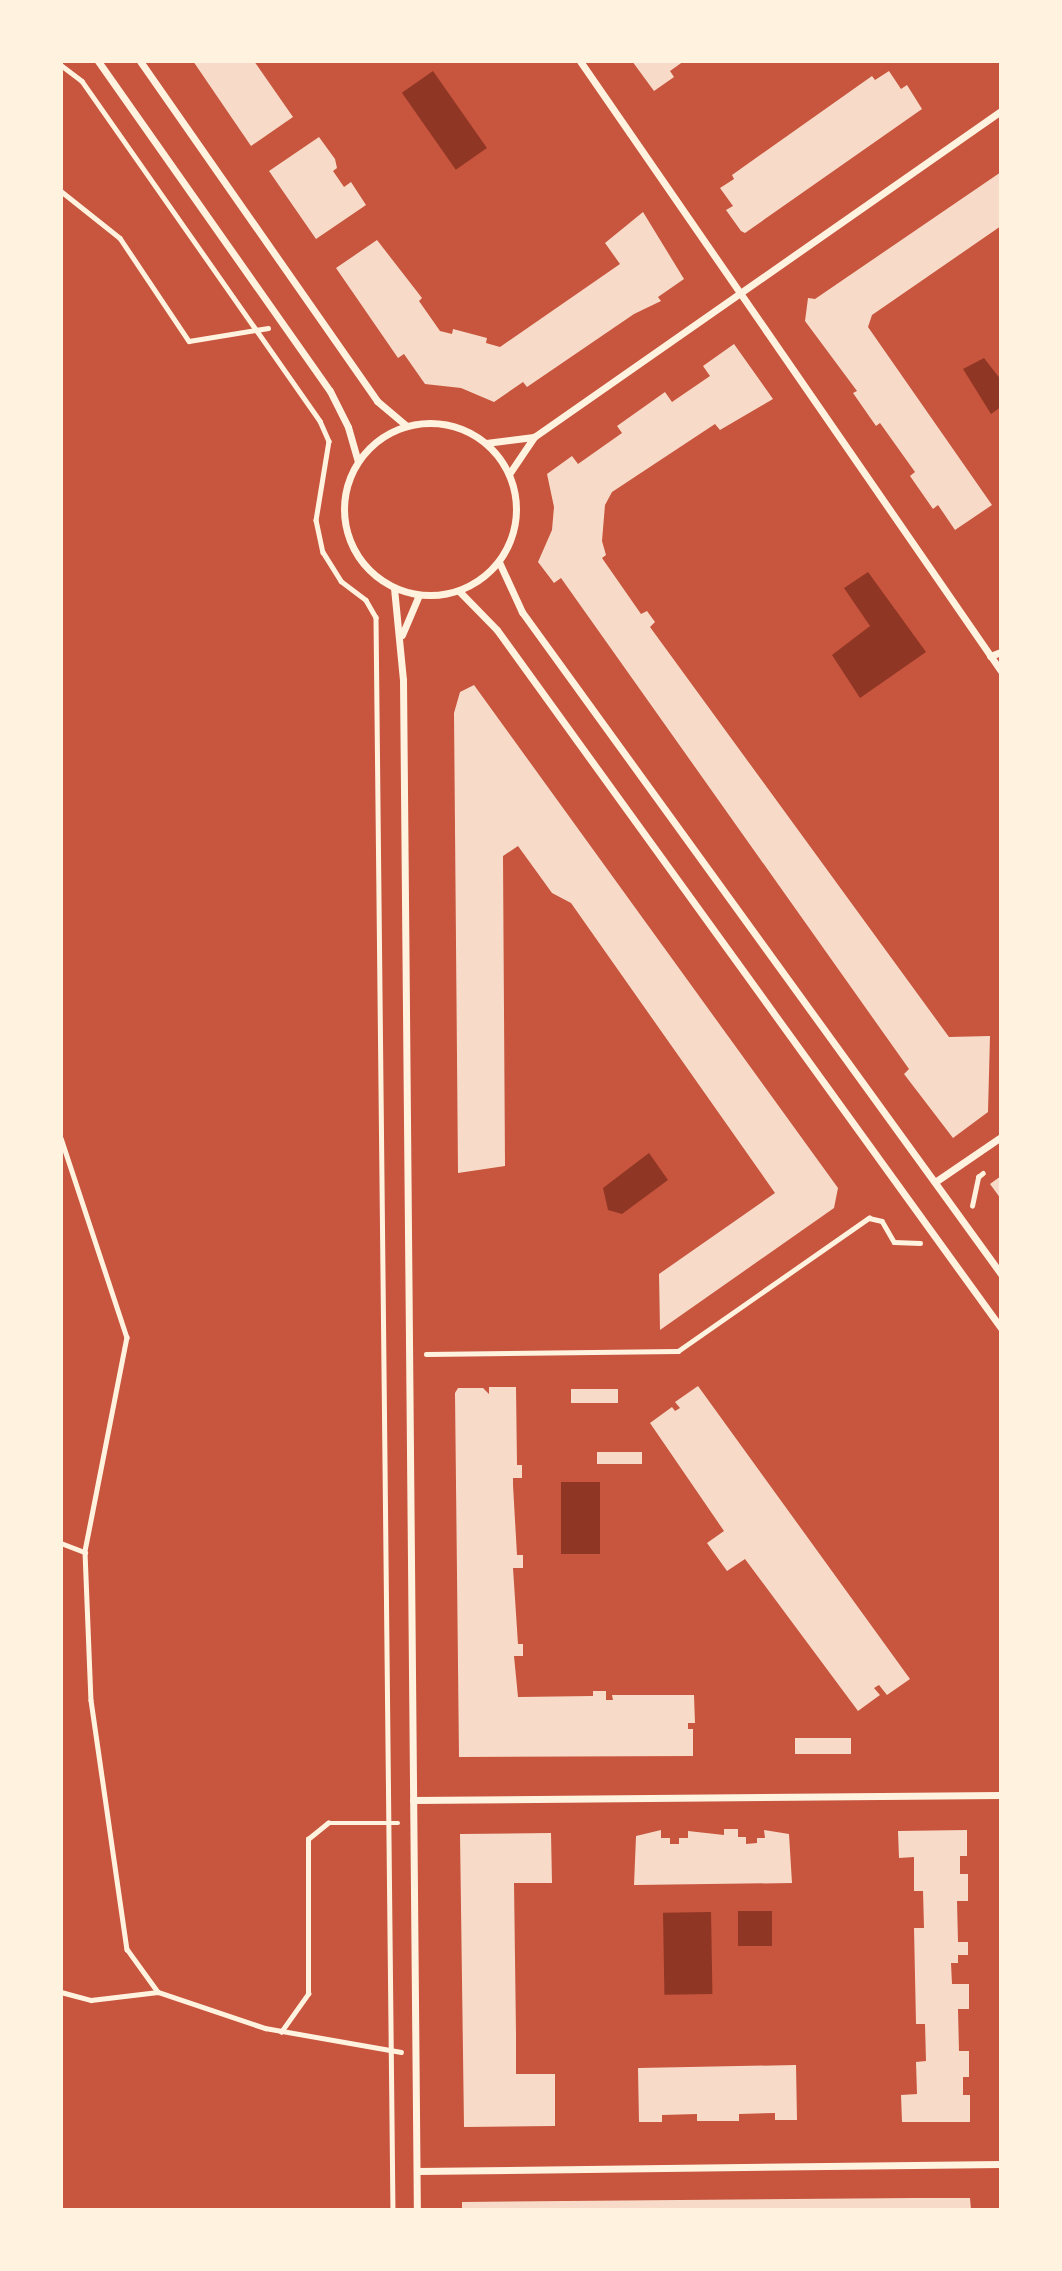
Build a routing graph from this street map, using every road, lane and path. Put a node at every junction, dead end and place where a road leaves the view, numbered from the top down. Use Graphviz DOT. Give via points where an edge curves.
graph roads {
  1 [pos="97,61"];
  2 [pos="140,61"];
  3 [pos="580,61"];
  4 [pos="61,65"];
  5 [pos="1001,111"];
  6 [pos="61,191"];
  7 [pos="741,292"];
  8 [pos="283,324"];
  9 [pos="257,331"];
  10 [pos="407,426"];
  11 [pos="534,437"];
  12 [pos="486,443"];
  13 [pos="358,461"];
  14 [pos="509,474"];
  15 [pos="499,562"];
  16 [pos="394,588"];
  17 [pos="459,591"];
  18 [pos="419,595"];
  19 [pos="402,635"];
  20 [pos="1001,652"];
  21 [pos="990,656"];
  22 [pos="1001,671"];
  23 [pos="1001,1137"];
  24 [pos="61,1138"];
  25 [pos="993,1165"];
  26 [pos="935,1182"];
  27 [pos="959,1216"];
  28 [pos="935,1234"];
  29 [pos="1001,1274"];
  30 [pos="1001,1328"];
  31 [pos="408,1354"];
  32 [pos="385,1355"];
  33 [pos="61,1544"];
  34 [pos="85,1552"];
  35 [pos="1001,1796"];
  36 [pos="412,1800"];
  37 [pos="388,1823"];
  38 [pos="414,1825"];
  39 [pos="61,1992"];
  40 [pos="158,1992"];
  41 [pos="281,2032"];
  42 [pos="392,2051"];
  43 [pos="416,2054"];
  44 [pos="1001,2164"];
  45 [pos="416,2171"];
  46 [pos="393,2210"];
  47 [pos="417,2210"];
  1 -- 8 [label="street"];
  2 -- 10 [label="street" via="377,401"];
  3 -- 7 [label="street"];
  4 -- 9 [label="path" via="82,81"];
  5 -- 7 [label="street"];
  6 -- 9 [label="path" via="120,238 189,341"];
  7 -- 11 [label="street"];
  7 -- 21 [label="street"];
  8 -- 9 [label="path"];
  8 -- 13 [label="street" via="330,391"];
  9 -- 32 [label="path" via="329,441 316,520 323,552 341,580 366,600 376,617"];
  10 -- 12 [label="street" via="450,425"];
  10 -- 13 [label="street" via="379,439"];
  11 -- 12 [label="street"];
  11 -- 14 [label="street"];
  12 -- 14 [label="street"];
  13 -- 16 [label="street" via="345,492 348,535 363,564"];
  14 -- 15 [label="street" via="517,513"];
  15 -- 17 [label="street"];
  15 -- 26 [label="street" via="522,612"];
  16 -- 18 [label="street"];
  16 -- 19 [label="street"];
  17 -- 18 [label="street"];
  17 -- 28 [label="street" via="497,630"];
  18 -- 19 [label="street"];
  19 -- 31 [label="street"];
  20 -- 21 [label="street"];
  21 -- 22 [label="street"];
  23 -- 26 [label="street"];
  24 -- 34 [label="path" via="127,1337"];
  25 -- 27 [label="path" via="978,1177 972,1208"];
  26 -- 27 [label="street"];
  27 -- 29 [label="street"];
  28 -- 30 [label="street"];
  28 -- 31 [label="path" via="919,1244 894,1242 882,1221 869,1218 678,1352"];
  31 -- 32 [label="path"];
  31 -- 36 [label="street"];
  32 -- 37 [label="path"];
  33 -- 34 [label="path"];
  34 -- 40 [label="path" via="91,1700 127,1949"];
  35 -- 36 [label="street"];
  36 -- 38 [label="street"];
  37 -- 38 [label="path"];
  37 -- 41 [label="path" via="328,1823 308,1839 308,1994"];
  37 -- 42 [label="path"];
  38 -- 43 [label="street"];
  39 -- 40 [label="path" via="91,2000"];
  40 -- 41 [label="path"];
  41 -- 42 [label="path"];
  42 -- 43 [label="path"];
  42 -- 46 [label="path"];
  43 -- 45 [label="street"];
  44 -- 45 [label="street"];
  45 -- 47 [label="street"];
}
